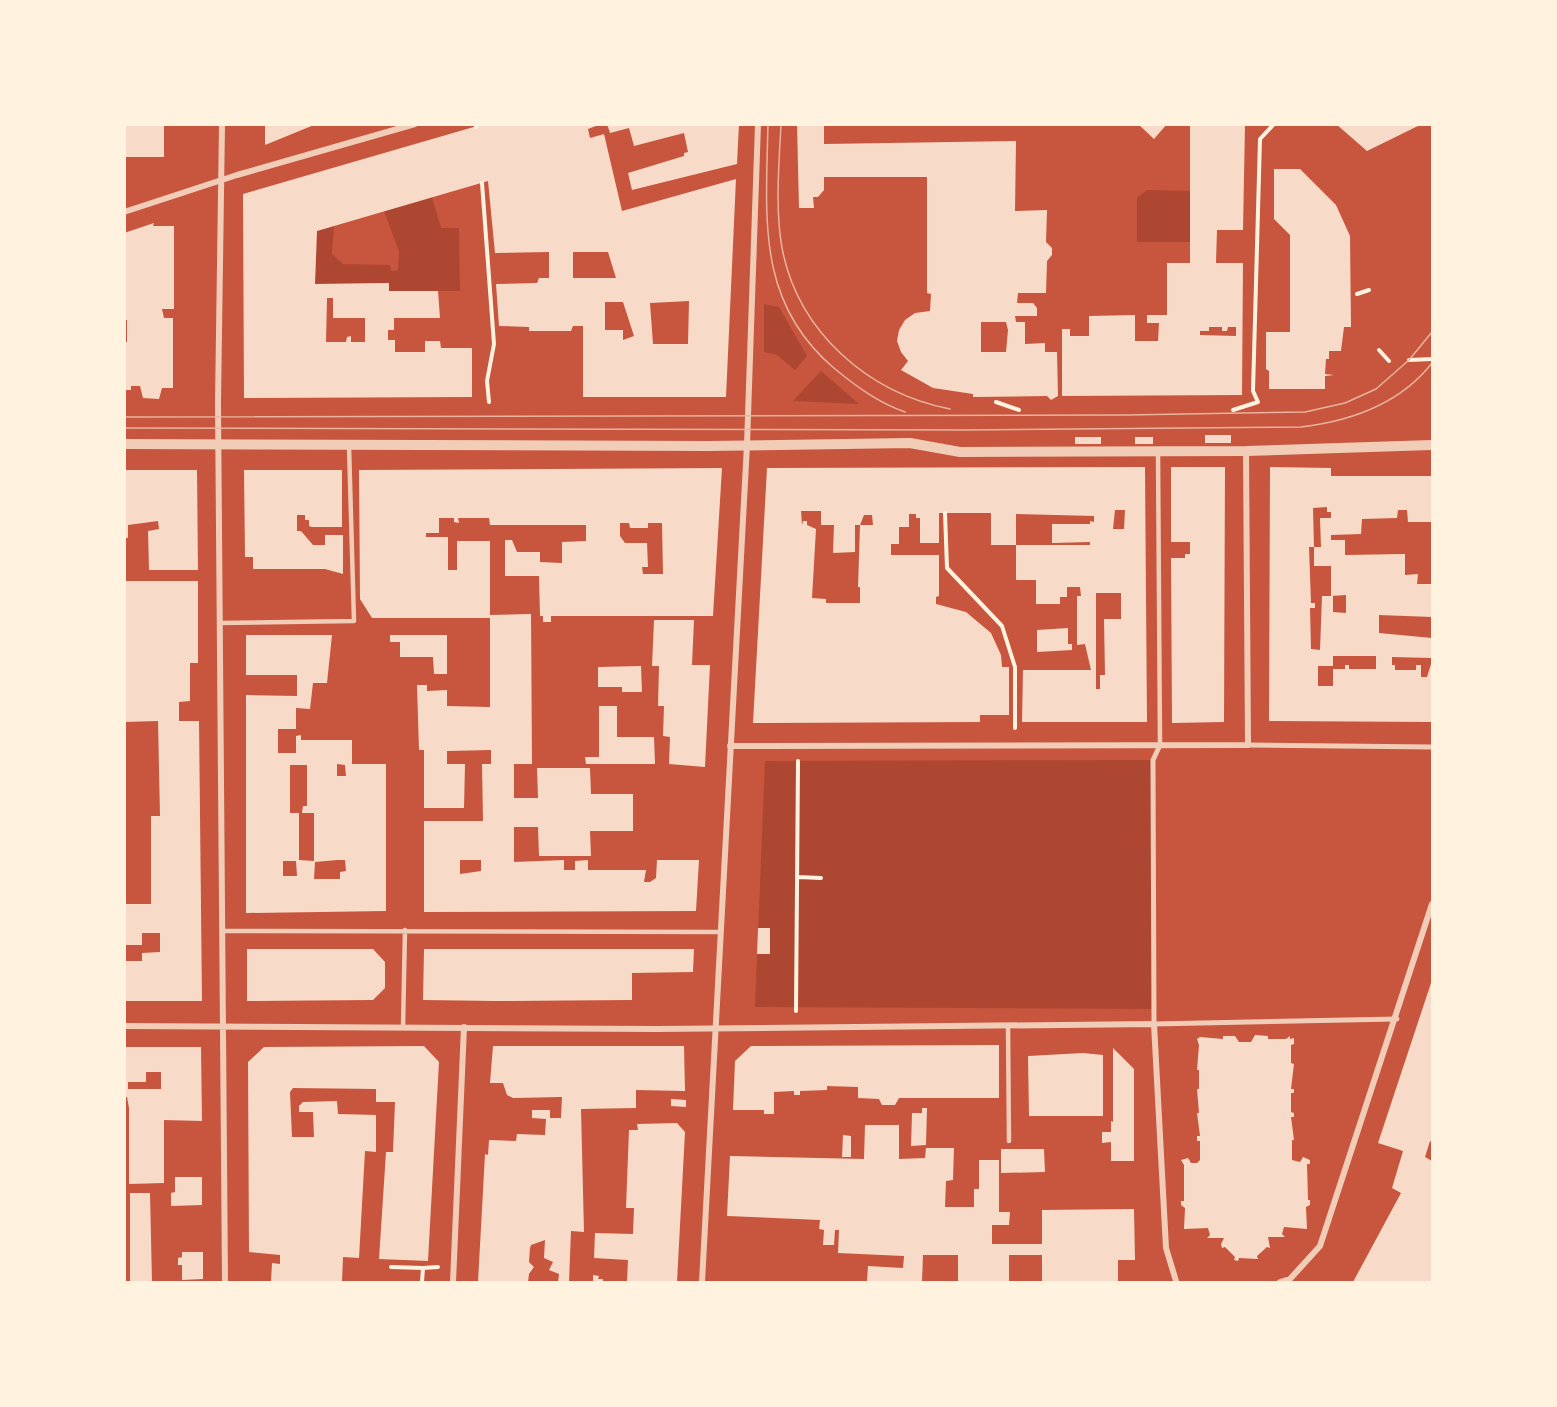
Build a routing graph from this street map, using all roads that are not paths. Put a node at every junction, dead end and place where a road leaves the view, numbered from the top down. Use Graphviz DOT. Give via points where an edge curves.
graph roads {
  1 [pos="222,124"];
  2 [pos="415,124"];
  3 [pos="758,124"];
  4 [pos="222,181"];
  5 [pos="124,212"];
  6 [pos="219,443"];
  7 [pos="124,444"];
  8 [pos="349,444"];
  9 [pos="1432,445"];
  10 [pos="747,446"];
  11 [pos="1158,451"];
  12 [pos="1246,451"];
  13 [pos="220,623"];
  14 [pos="1160,745"];
  15 [pos="1248,745"];
  16 [pos="730,746"];
  17 [pos="1432,747"];
  18 [pos="1432,904"];
  19 [pos="405,930"];
  20 [pos="224,931"];
  21 [pos="722,932"];
  22 [pos="1397,1019"];
  23 [pos="1154,1024"];
  24 [pos="1008,1025"];
  25 [pos="124,1026"];
  26 [pos="403,1027"];
  27 [pos="464,1027"];
  28 [pos="224,1028"];
  29 [pos="714,1028"];
  30 [pos="1009,1141"];
  31 [pos="1176,1281"];
  32 [pos="225,1282"];
  33 [pos="453,1282"];
  34 [pos="702,1282"];
  35 [pos="1280,1282"];
  1 -- 4 [label="street"];
  2 -- 4 [label="street"];
  3 -- 10 [label="street"];
  4 -- 5 [label="street"];
  4 -- 6 [label="street"];
  6 -- 7 [label="street"];
  6 -- 8 [label="street"];
  6 -- 13 [label="street"];
  8 -- 10 [label="street"];
  8 -- 13 [label="lane" via="354,621"];
  9 -- 12 [label="street"];
  10 -- 11 [label="street" via="910,443 960,452"];
  10 -- 16 [label="street"];
  11 -- 12 [label="street"];
  11 -- 14 [label="lane"];
  12 -- 15 [label="street"];
  13 -- 20 [label="street"];
  14 -- 15 [label="street"];
  14 -- 16 [label="street"];
  14 -- 23 [label="street" via="1153,760"];
  15 -- 17 [label="street"];
  16 -- 21 [label="street"];
  18 -- 22 [label="street"];
  19 -- 20 [label="lane"];
  19 -- 21 [label="lane"];
  19 -- 26 [label="lane"];
  20 -- 28 [label="street"];
  21 -- 29 [label="street"];
  22 -- 23 [label="street"];
  22 -- 35 [label="street" via="1320,1246 1290,1279"];
  23 -- 24 [label="street"];
  23 -- 31 [label="street" via="1166,1248"];
  24 -- 29 [label="street"];
  24 -- 30 [label="lane"];
  25 -- 28 [label="street"];
  26 -- 27 [label="street"];
  26 -- 28 [label="street"];
  27 -- 29 [label="street"];
  27 -- 33 [label="street"];
  28 -- 32 [label="street"];
  29 -- 34 [label="street"];
}
